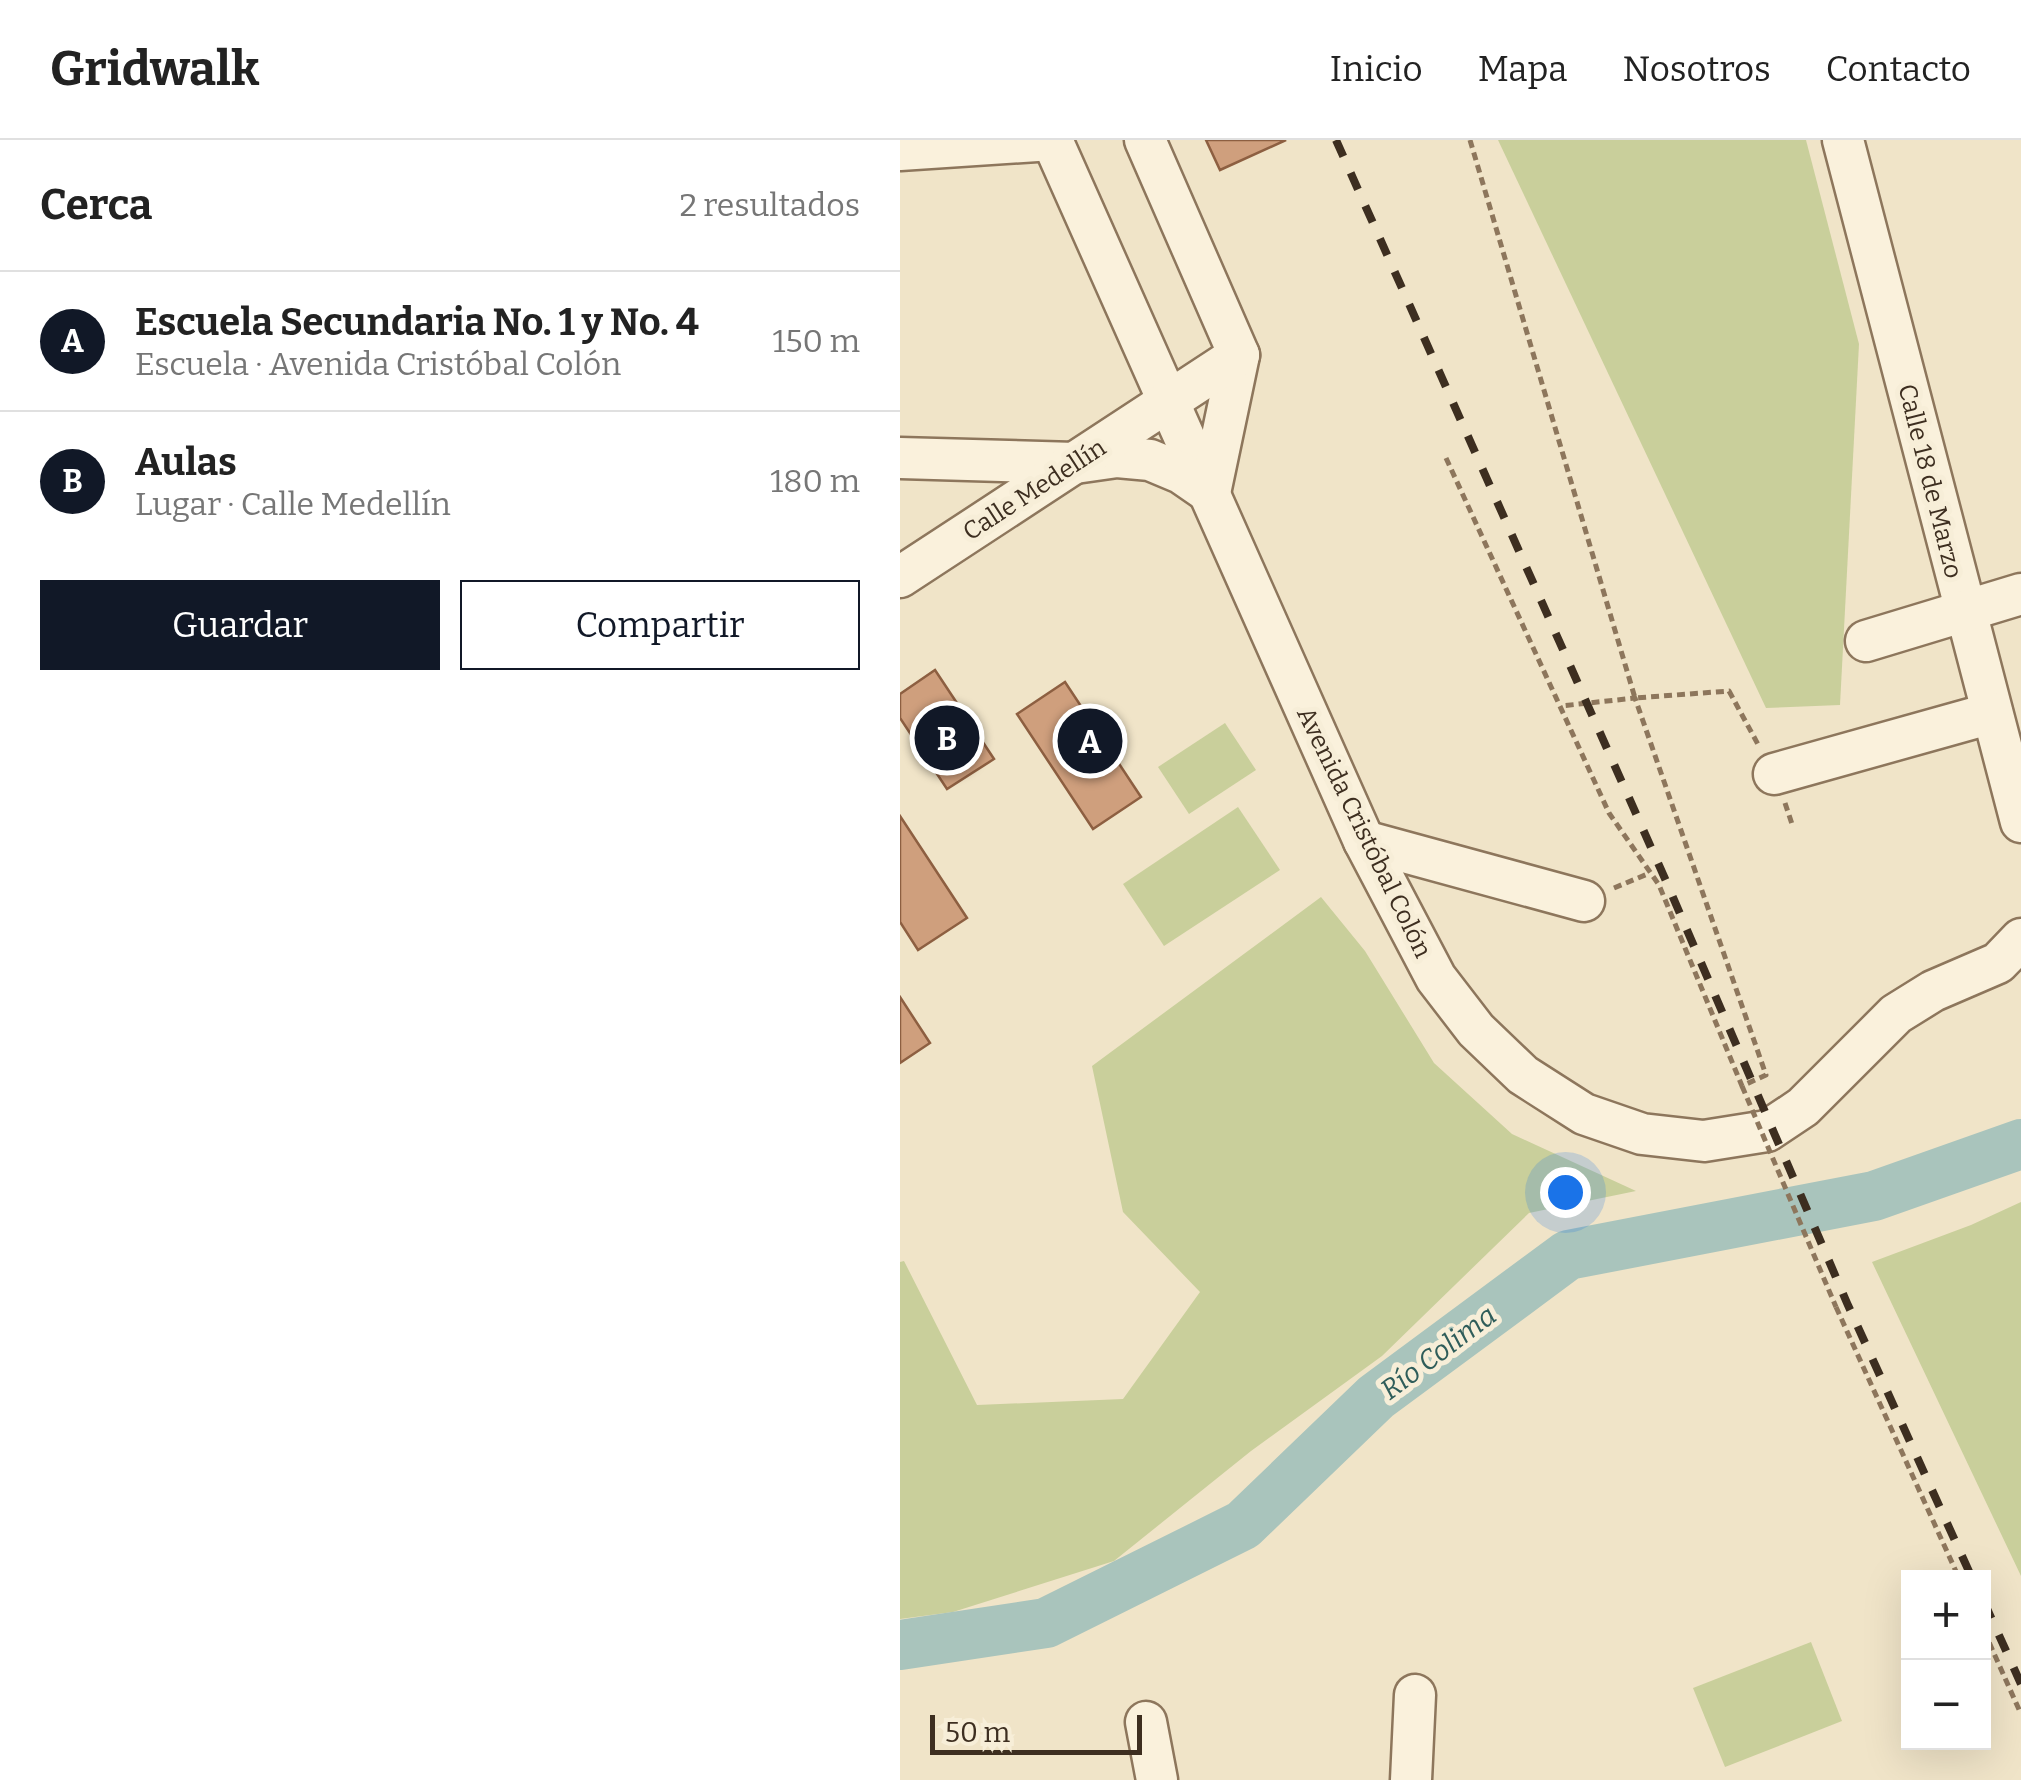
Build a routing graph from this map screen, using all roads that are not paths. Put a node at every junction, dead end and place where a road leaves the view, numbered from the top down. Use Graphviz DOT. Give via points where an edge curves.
graph roads {
  1 [pos="1052,140"];
  2 [pos="1145,140"];
  3 [pos="1843,140"];
  4 [pos="900,150"];
  5 [pos="1239,355"];
  6 [pos="1169,402"];
  7 [pos="900,458"];
  8 [pos="1074,463"];
  9 [pos="1210,493"];
  10 [pos="900,577"];
  11 [pos="2021,594"];
  12 [pos="1964,611"];
  13 [pos="1866,641"];
  14 [pos="1992,713"];
  15 [pos="1774,774"];
  16 [pos="2021,822"];
  17 [pos="1364,841"];
  18 [pos="1584,901"];
  19 [pos="2021,939"];
  20 [pos="1414,1695"];
  21 [pos="1146,1722"];
  22 [pos="1157,1780"];
  23 [pos="1411,1780"];
  1 -- 4 [label="street"];
  1 -- 6 [label="street, Avenida Cristóbal Colón"];
  2 -- 5 [label="street"];
  3 -- 12 [label="street, Calle 18 de Marzo"];
  5 -- 6 [label="street"];
  5 -- 9 [label="street"];
  6 -- 8 [label="street, Calle Medellín"];
  6 -- 9 [label="street, Avenida Cristóbal Colón"];
  7 -- 8 [label="street"];
  8 -- 9 [label="street" via="1150,460"];
  8 -- 10 [label="street, Calle Medellín"];
  9 -- 17 [label="street, Avenida Cristóbal Colón"];
  11 -- 12 [label="street"];
  12 -- 13 [label="street"];
  12 -- 14 [label="street, Calle 18 de Marzo"];
  14 -- 15 [label="street"];
  14 -- 16 [label="street, Calle 18 de Marzo"];
  17 -- 18 [label="street"];
  17 -- 19 [label="street, Avenida Cristóbal Colón" via="1436,978 1476,1030 1523,1074 1584,1114 1642,1134 1704,1141 1767,1131 1804,1107 1896,1014 1998,963"];
  20 -- 23 [label="street"];
  21 -- 22 [label="street"];
}
